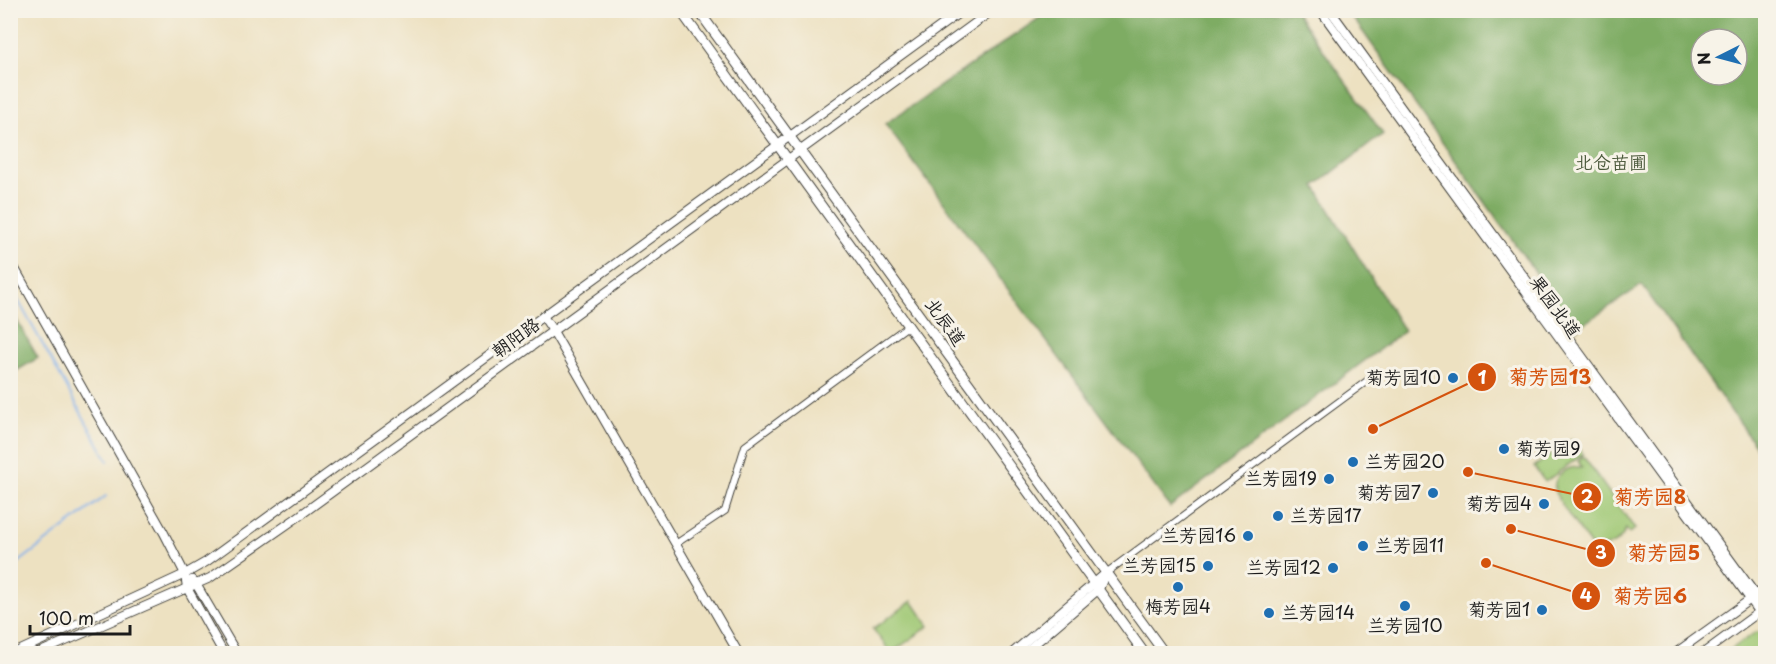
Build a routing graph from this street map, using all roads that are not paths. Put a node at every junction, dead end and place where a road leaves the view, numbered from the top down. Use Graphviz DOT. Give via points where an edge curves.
graph roads {
  1 [pos="680,10"];
  2 [pos="698,10"];
  3 [pos="963,10"];
  4 [pos="993,10"];
  5 [pos="1320,10"];
  6 [pos="1330,10"];
  7 [pos="789,136"];
  8 [pos="777,144"];
  9 [pos="800,151"];
  10 [pos="788,159"];
  11 [pos="10,260"];
  12 [pos="543,316"];
  13 [pos="909,325"];
  14 [pos="554,331"];
  15 [pos="1367,381"];
  16 [pos="677,543"];
  17 [pos="1106,573"];
  18 [pos="185,574"];
  19 [pos="196,584"];
  20 [pos="1096,586"];
  21 [pos="187,588"];
  22 [pos="1766,588"];
  23 [pos="1752,597"];
  24 [pos="1764,609"];
  25 [pos="1766,621"];
  26 [pos="12,654"];
  27 [pos="36,654"];
  28 [pos="224,654"];
  29 [pos="237,654"];
  30 [pos="739,654"];
  31 [pos="1011,654"];
  32 [pos="1023,654"];
  33 [pos="1145,654"];
  34 [pos="1165,654"];
  35 [pos="1674,654"];
  36 [pos="1702,654"];
  1 -- 8 [label="main road, 北辰道"];
  2 -- 7 [label="main road, 北辰道"];
  3 -- 7 [label="main road, 朝阳路"];
  4 -- 9 [label="main road, 朝阳路"];
  5 -- 23 [label="street, 果园北道"];
  6 -- 23 [label="street, 果园北道"];
  7 -- 8 [label="main road, 朝阳路"];
  7 -- 9 [label="main road, 北辰道"];
  8 -- 10 [label="main road, 北辰道"];
  8 -- 12 [label="main road, 朝阳路"];
  9 -- 10 [label="main road, 朝阳路"];
  9 -- 17 [label="main road, 北辰道"];
  10 -- 13 [label="main road, 北辰道"];
  10 -- 14 [label="main road, 朝阳路"];
  11 -- 18 [label="street"];
  12 -- 14 [label="street"];
  12 -- 18 [label="main road, 朝阳路"];
  13 -- 16 [label="street" via="745,446 725,511"];
  13 -- 20 [label="main road, 北辰道"];
  14 -- 16 [label="street"];
  14 -- 19 [label="main road, 朝阳路" via="295,519"];
  15 -- 17 [label="street"];
  16 -- 30 [label="street"];
  17 -- 20 [label="street"];
  17 -- 34 [label="main road, 北辰道"];
  18 -- 19 [label="main road"];
  18 -- 21 [label="main road"];
  18 -- 26 [label="main road, 朝阳路"];
  19 -- 21 [label="main road, 朝阳路"];
  19 -- 29 [label="main road"];
  20 -- 31 [label="street"];
  20 -- 32 [label="street"];
  20 -- 33 [label="main road, 北辰道"];
  21 -- 27 [label="main road, 朝阳路"];
  21 -- 28 [label="main road"];
  22 -- 23 [label="main road"];
  23 -- 24 [label="street, 果园北道"];
  23 -- 35 [label="main road"];
  24 -- 25 [label="street, 果园北道"];
  24 -- 36 [label="main road"];
}
